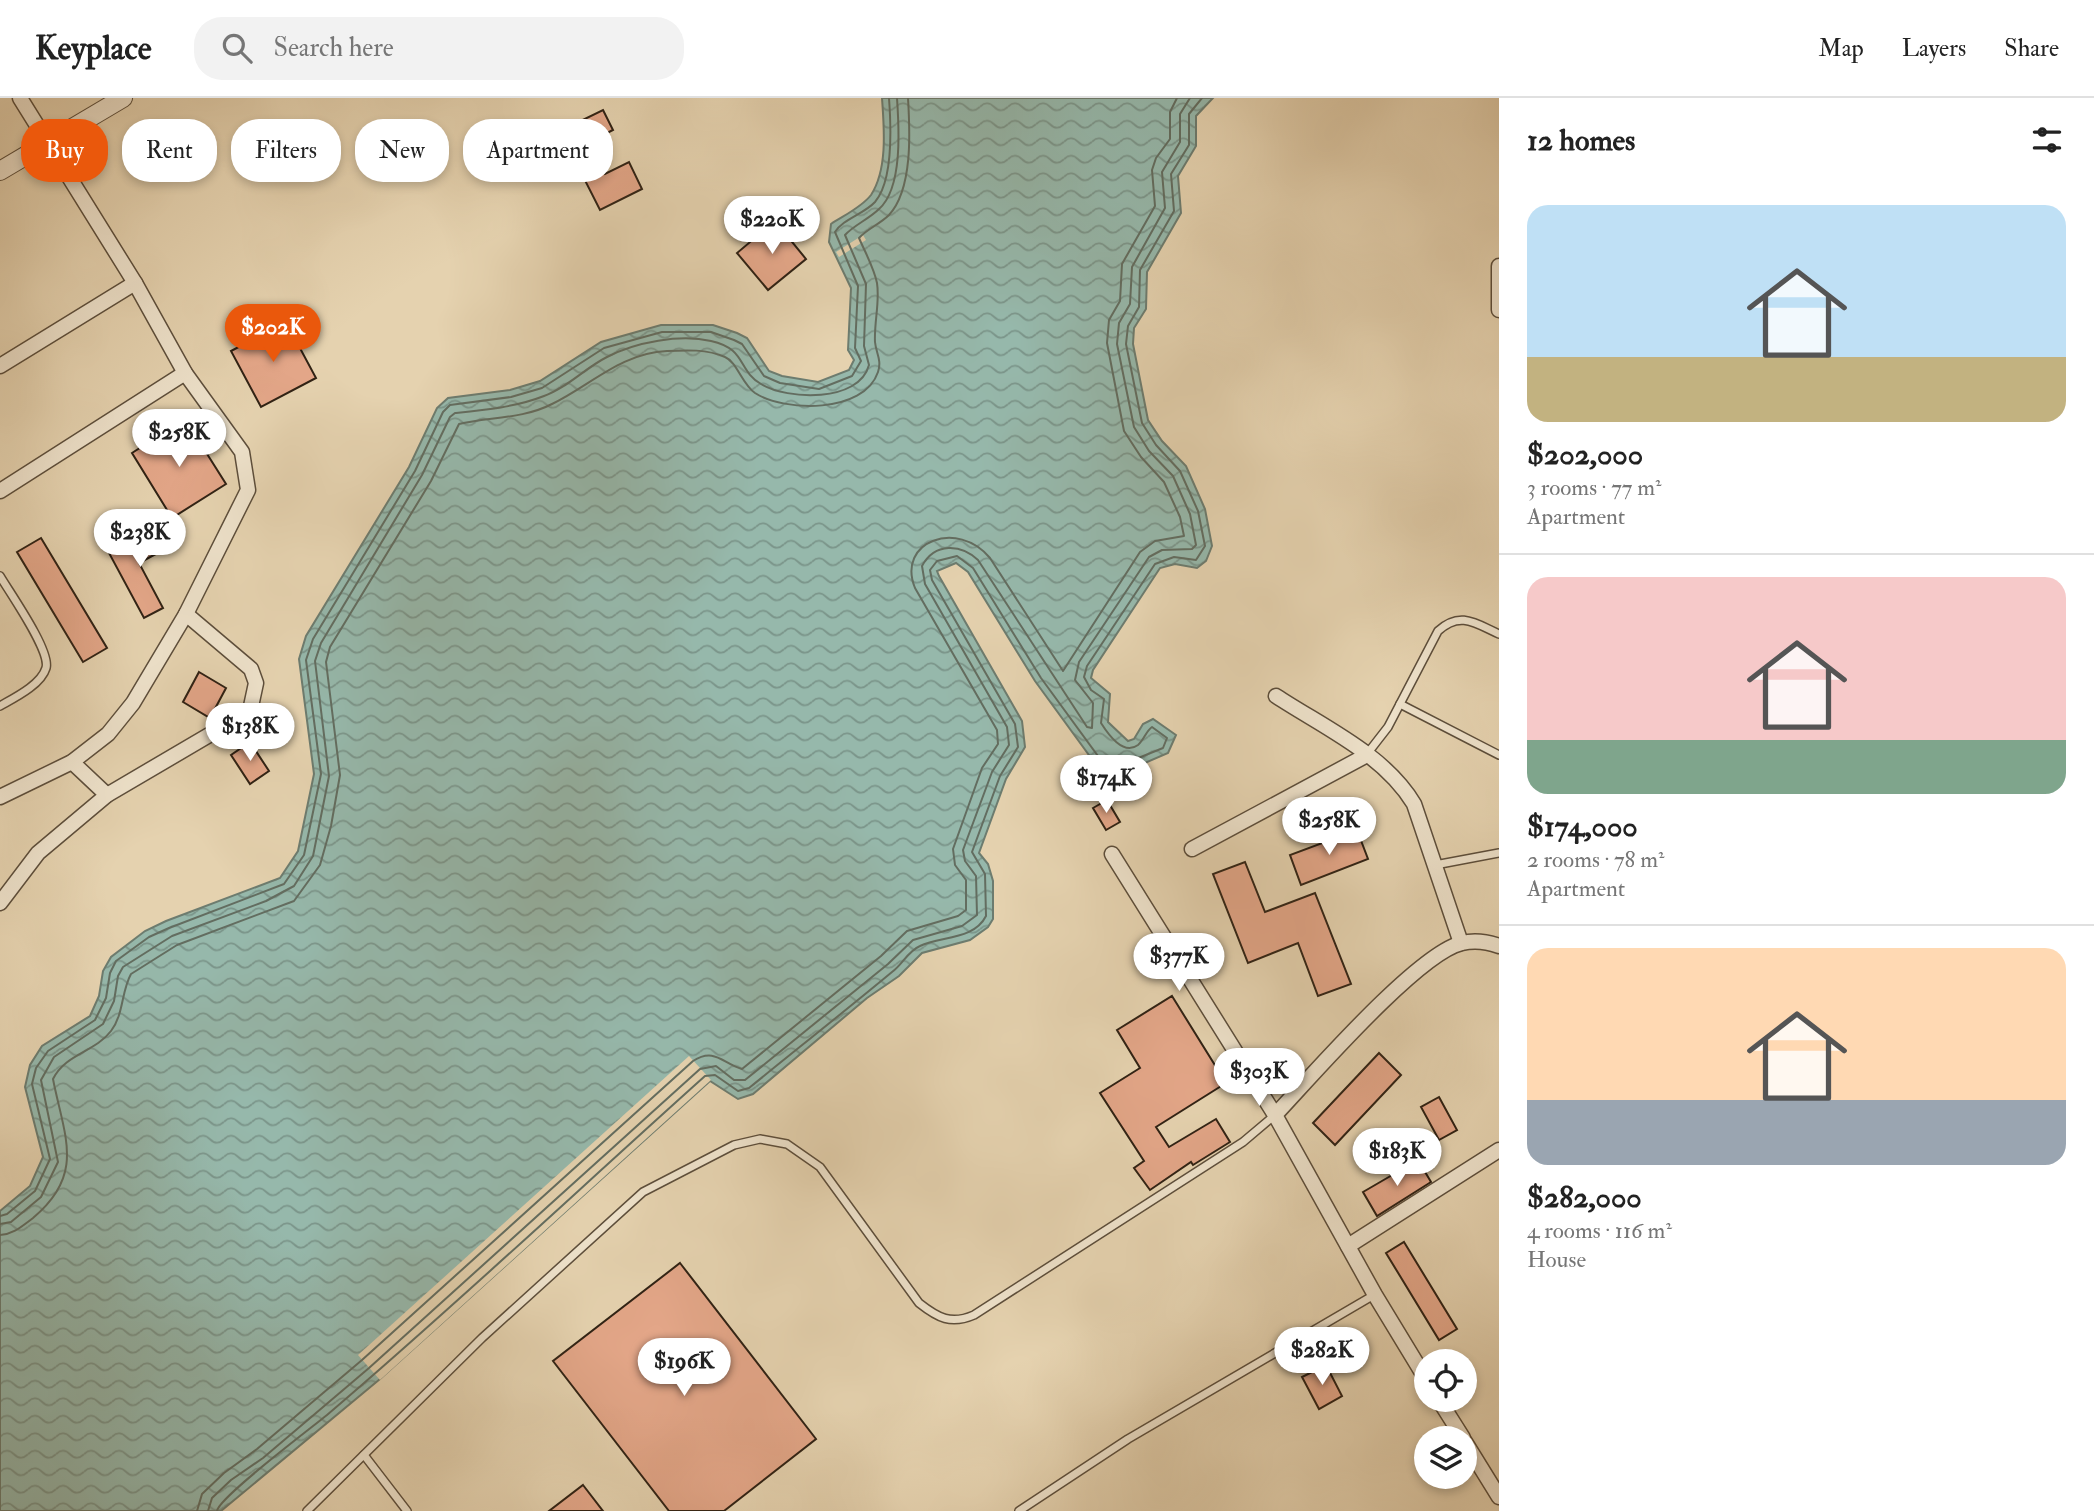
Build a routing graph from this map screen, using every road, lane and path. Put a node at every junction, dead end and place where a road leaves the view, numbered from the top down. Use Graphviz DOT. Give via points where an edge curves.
graph roads {
  1 [pos="20,98"];
  2 [pos="123,98"];
  3 [pos="32,119"];
  4 [pos="88,119"];
  5 [pos="21,159"];
  6 [pos="0,171"];
  7 [pos="70,182"];
  8 [pos="1499,266"];
  9 [pos="135,283"];
  10 [pos="1499,310"];
  11 [pos="0,366"];
  12 [pos="186,373"];
  13 [pos="0,491"];
  14 [pos="0,576"];
  15 [pos="186,614"];
  16 [pos="1499,634"];
  17 [pos="1276,696"];
  18 [pos="1400,704"];
  19 [pos="0,706"];
  20 [pos="1367,755"];
  21 [pos="1499,755"];
  22 [pos="72,762"];
  23 [pos="107,795"];
  24 [pos="0,797"];
  25 [pos="1192,849"];
  26 [pos="1112,853"];
  27 [pos="1499,853"];
  28 [pos="1435,865"];
  29 [pos="0,903"];
  30 [pos="1461,943"];
  31 [pos="1499,946"];
  32 [pos="1275,1115"];
  33 [pos="1499,1150"];
  34 [pos="1348,1246"];
  35 [pos="1375,1295"];
  36 [pos="1414,1359"];
  37 [pos="364,1455"];
  38 [pos="1477,1461"];
  39 [pos="1499,1497"];
  40 [pos="307,1511"];
  41 [pos="407,1511"];
  42 [pos="1019,1511"];
  1 -- 3 [label="street"];
  2 -- 4 [label="street"];
  5 -- 6 [label="street"];
  7 -- 9 [label="street"];
  8 -- 10 [label="street"];
  9 -- 11 [label="street"];
  9 -- 12 [label="street"];
  12 -- 13 [label="street"];
  12 -- 15 [label="street" via="242,452 248,490"];
  14 -- 19 [label="lane" via="44,651 47,666 41,678"];
  15 -- 22 [label="street" via="134,703 108,734"];
  15 -- 23 [label="street" via="251,669 256,682 250,711"];
  16 -- 18 [label="lane" via="1467,619 1453,619 1438,631"];
  17 -- 20 [label="street"];
  18 -- 20 [label="lane"];
  18 -- 21 [label="lane"];
  20 -- 25 [label="street"];
  20 -- 28 [label="street" via="1403,786"];
  22 -- 23 [label="street"];
  22 -- 24 [label="street"];
  23 -- 29 [label="street" via="38,853"];
  26 -- 32 [label="street"];
  27 -- 28 [label="lane"];
  28 -- 30 [label="street"];
  30 -- 31 [label="street"];
  30 -- 32 [label="street" via="1429,963 1374,1011"];
  32 -- 34 [label="street"];
  32 -- 37 [label="lane" via="1243,1142 974,1315 950,1321 919,1303 820,1167 787,1144 760,1139 734,1145 643,1192 482,1338"];
  33 -- 34 [label="street"];
  34 -- 35 [label="street"];
  35 -- 36 [label="street"];
  35 -- 42 [label="lane" via="1128,1439"];
  37 -- 40 [label="lane"];
  37 -- 41 [label="lane"];
  38 -- 39 [label="street"];
}
